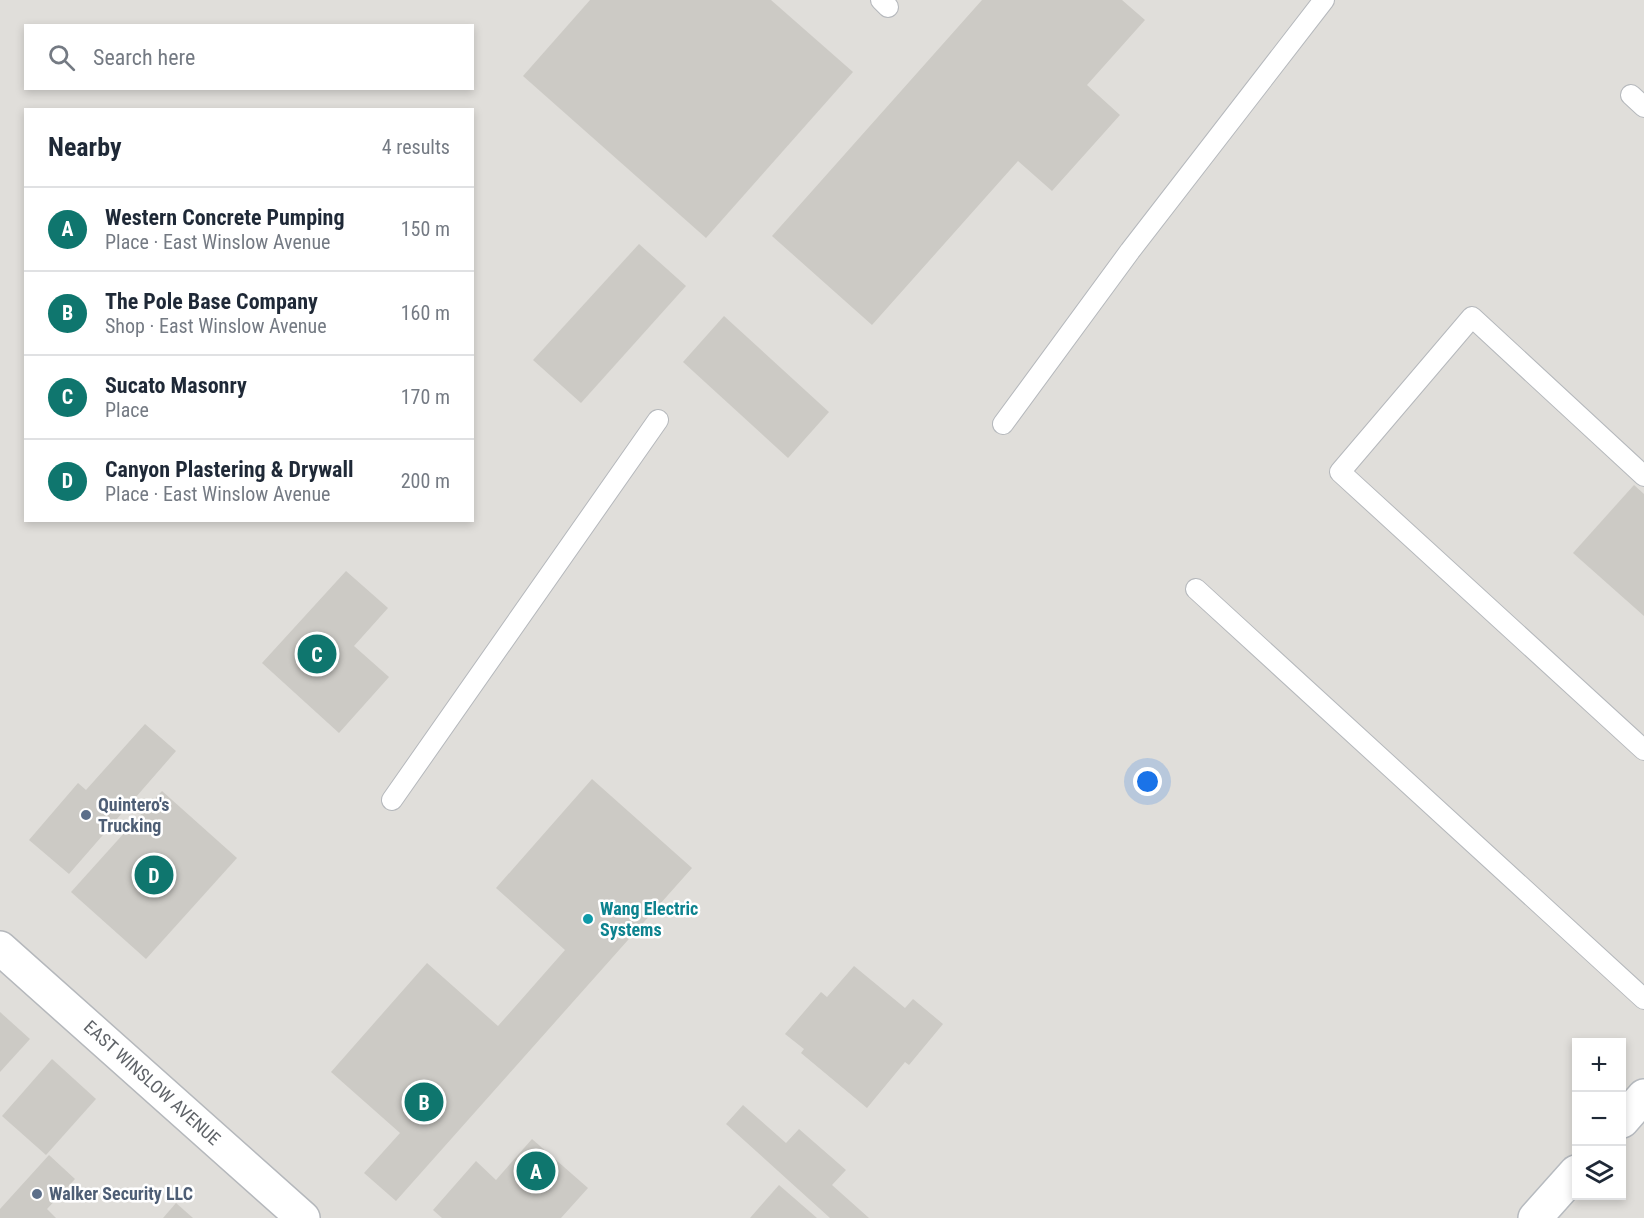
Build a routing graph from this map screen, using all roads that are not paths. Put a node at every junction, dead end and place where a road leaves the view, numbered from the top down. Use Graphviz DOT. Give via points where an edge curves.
graph roads {
  1 [pos="1324,0"];
  2 [pos="658,420"];
  3 [pos="1003,424"];
  4 [pos="1644,476"];
  5 [pos="1196,589"];
  6 [pos="1644,750"];
  7 [pos="392,800"];
  8 [pos="0,948"];
  9 [pos="1644,999"];
  10 [pos="1644,1096"];
  11 [pos="1626,1116"];
  12 [pos="1572,1176"];
  13 [pos="303,1218"];
  14 [pos="1535,1218"];
  1 -- 3 [label="lane" via="1130,251"];
  2 -- 7 [label="lane"];
  4 -- 6 [label="lane" via="1472,317 1340,472"];
  5 -- 9 [label="lane"];
  8 -- 13 [label="street, EAST WINSLOW AVENUE"];
  10 -- 11 [label="street"];
  12 -- 14 [label="street"];
}
